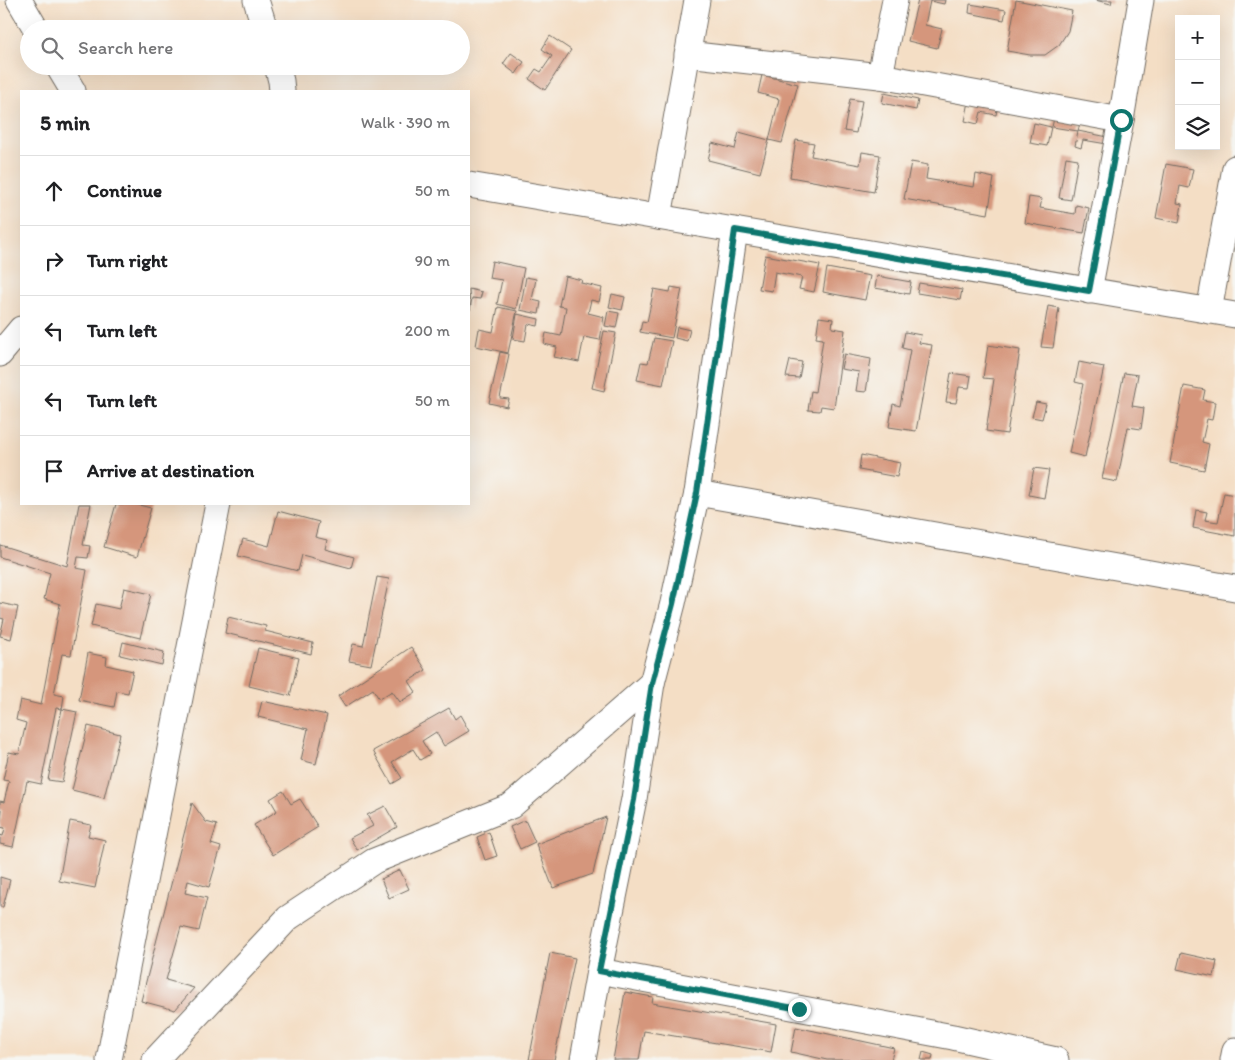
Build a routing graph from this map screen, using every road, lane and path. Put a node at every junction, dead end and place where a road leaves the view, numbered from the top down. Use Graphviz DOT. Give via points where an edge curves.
graph roads {
  1 [pos="19,0"];
  2 [pos="256,0"];
  3 [pos="697,0"];
  4 [pos="895,0"];
  5 [pos="1141,0"];
  6 [pos="31,20"];
  7 [pos="262,20"];
  8 [pos="687,54"];
  9 [pos="63,75"];
  10 [pos="279,75"];
  11 [pos="880,76"];
  12 [pos="72,90"];
  13 [pos="282,90"];
  14 [pos="1121,120"];
  15 [pos="1235,168"];
  16 [pos="470,185"];
  17 [pos="659,217"];
  18 [pos="735,230"];
  19 [pos="1089,291"];
  20 [pos="1209,311"];
  21 [pos="1235,315"];
  22 [pos="20,330"];
  23 [pos="0,354"];
  24 [pos="697,493"];
  25 [pos="218,505"];
  26 [pos="1235,588"];
  27 [pos="652,683"];
  28 [pos="599,971"];
  29 [pos="1235,1050"];
  30 [pos="109,1060"];
  31 [pos="155,1060"];
  32 [pos="583,1060"];
  33 [pos="1056,1060"];
  34 [pos="1233,1060"];
  1 -- 6 [label="street"];
  2 -- 7 [label="street"];
  3 -- 8 [label="street"];
  4 -- 11 [label="street"];
  5 -- 14 [label="street"];
  8 -- 11 [label="street"];
  8 -- 17 [label="street"];
  9 -- 12 [label="street"];
  10 -- 13 [label="street"];
  11 -- 14 [label="street"];
  14 -- 19 [label="street"];
  15 -- 20 [label="street"];
  16 -- 17 [label="street"];
  17 -- 18 [label="street"];
  18 -- 19 [label="street"];
  18 -- 24 [label="street"];
  19 -- 20 [label="street"];
  20 -- 21 [label="street"];
  22 -- 23 [label="street"];
  24 -- 26 [label="street"];
  24 -- 27 [label="street"];
  25 -- 30 [label="street"];
  27 -- 28 [label="street" via="634,800"];
  27 -- 31 [label="street" via="511,806 374,861 288,918"];
  28 -- 32 [label="street"];
  28 -- 33 [label="street" via="953,1037"];
  29 -- 34 [label="street"];
}
